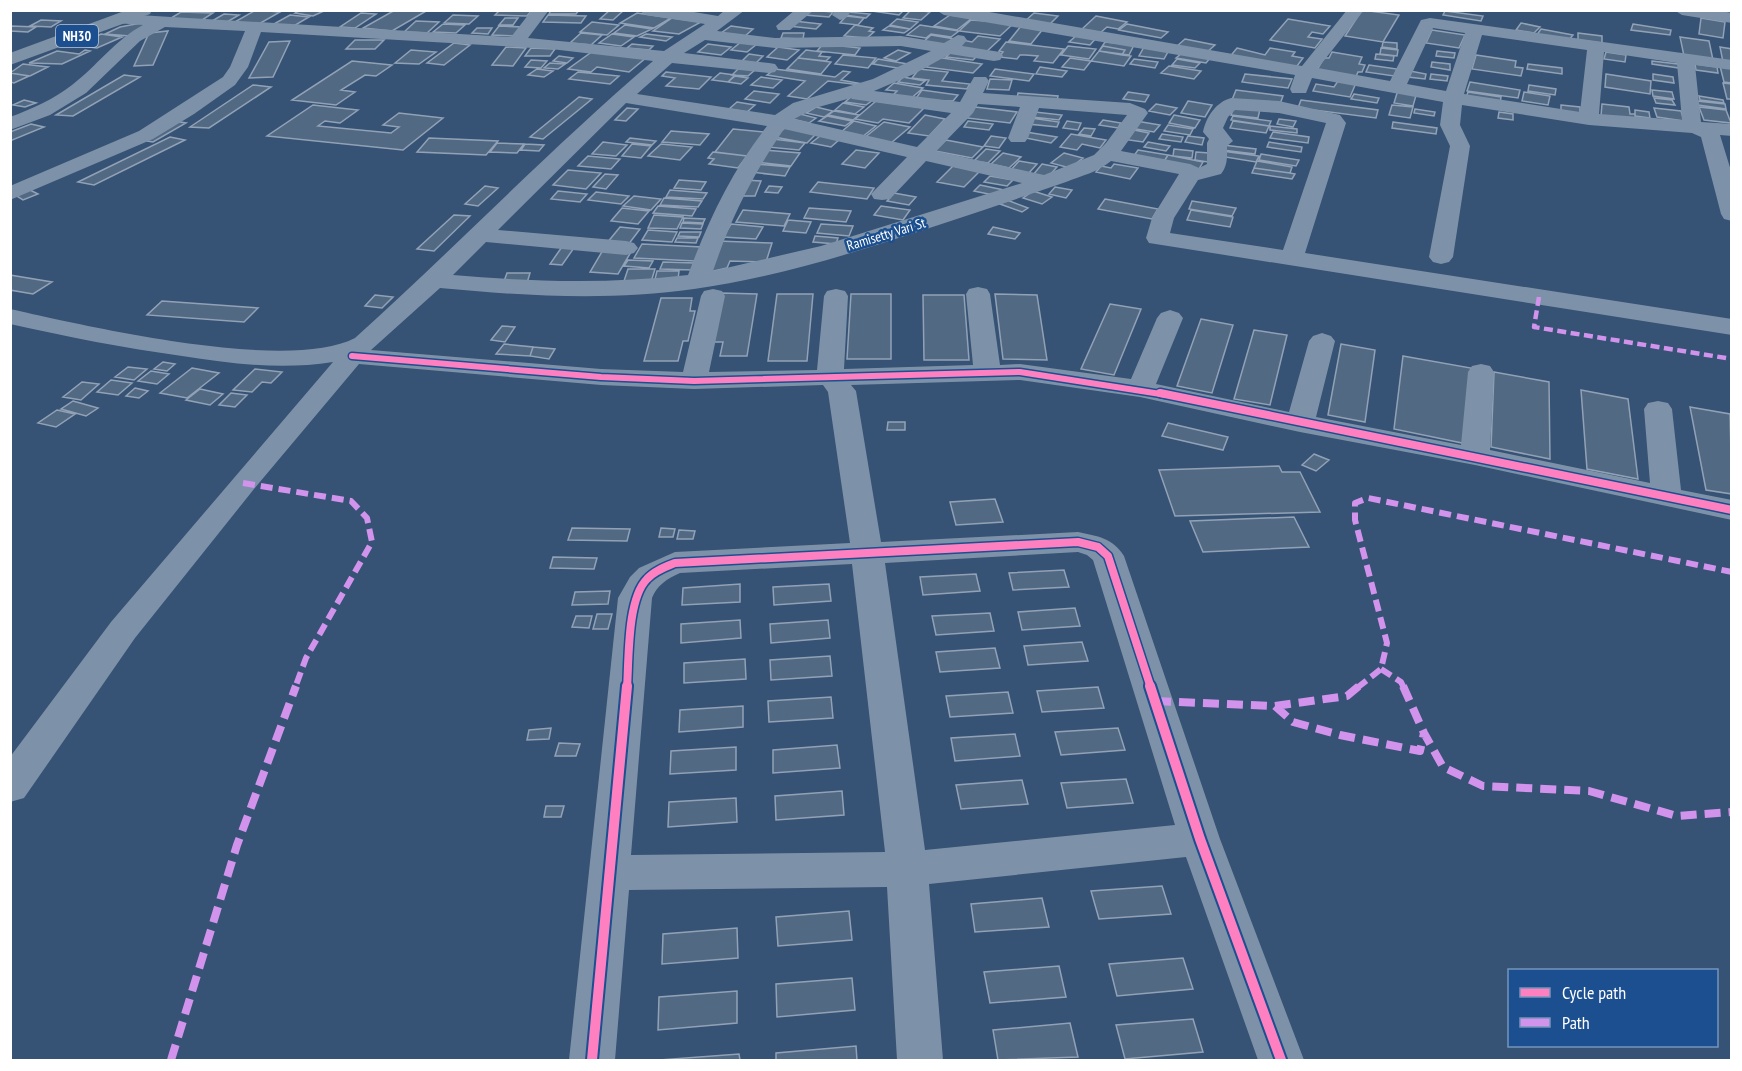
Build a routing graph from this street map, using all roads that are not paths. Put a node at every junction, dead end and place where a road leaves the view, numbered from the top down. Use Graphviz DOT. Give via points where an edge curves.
graph roads {
  1 [pos="144,10"];
  2 [pos="541,10"];
  3 [pos="646,10"];
  4 [pos="737,10"];
  5 [pos="806,10"];
  6 [pos="944,10"];
  7 [pos="1356,10"];
  8 [pos="1682,10"];
  9 [pos="121,15"];
  10 [pos="1020,16"];
  11 [pos="1438,17"];
  12 [pos="1731,18"];
  13 [pos="720,21"];
  14 [pos="161,22"];
  15 [pos="784,26"];
  16 [pos="255,27"];
  17 [pos="1475,29"];
  18 [pos="700,34"];
  19 [pos="516,42"];
  20 [pos="952,45"];
  21 [pos="1596,46"];
  22 [pos="10,52"];
  23 [pos="669,56"];
  24 [pos="994,56"];
  25 [pos="1686,59"];
  26 [pos="10,60"];
  27 [pos="1731,65"];
  28 [pos="769,68"];
  29 [pos="1305,73"];
  30 [pos="1396,87"];
  31 [pos="851,93"];
  32 [pos="622,97"];
  33 [pos="1453,98"];
  34 [pos="1032,102"];
  35 [pos="969,104"];
  36 [pos="1290,110"];
  37 [pos="1589,119"];
  38 [pos="780,122"];
  39 [pos="10,124"];
  40 [pos="1692,125"];
  41 [pos="1731,130"];
  42 [pos="1017,138"];
  43 [pos="923,154"];
  44 [pos="1110,155"];
  45 [pos="1190,176"];
  46 [pos="1046,182"];
  47 [pos="10,194"];
  48 [pos="882,194"];
  49 [pos="1731,214"];
  50 [pos="481,235"];
  51 [pos="626,248"];
  52 [pos="1442,257"];
  53 [pos="1293,258"];
  54 [pos="434,280"];
  55 [pos="705,288"];
  56 [pos="978,294"];
  57 [pos="836,296"];
  58 [pos="10,316"];
  59 [pos="1170,318"];
  60 [pos="1731,327"];
  61 [pos="1322,341"];
  62 [pos="351,354"];
  63 [pos="987,371"];
  64 [pos="1481,372"];
  65 [pos="830,376"];
  66 [pos="694,381"];
  67 [pos="1140,389"];
  68 [pos="1658,409"];
  69 [pos="1300,424"];
  70 [pos="1475,456"];
  71 [pos="1666,495"];
  72 [pos="1731,510"];
  73 [pos="867,551"];
  74 [pos="10,787"];
  75 [pos="1200,839"];
  76 [pos="907,869"];
  77 [pos="611,873"];
  78 [pos="592,1060"];
  79 [pos="920,1060"];
  80 [pos="1281,1060"];
  1 -- 9 [label="highway, NH30"];
  2 -- 19 [label="street"];
  3 -- 13 [label="street"];
  4 -- 13 [label="street"];
  5 -- 15 [label="street"];
  6 -- 10 [label="street"];
  7 -- 29 [label="street"];
  8 -- 12 [label="street"];
  9 -- 14 [label="street"];
  9 -- 22 [label="highway, NH30"];
  9 -- 26 [label="highway, NH30"];
  10 -- 24 [label="street"];
  10 -- 29 [label="street"];
  11 -- 17 [label="street"];
  11 -- 30 [label="street" via="1427,24"];
  13 -- 18 [label="street"];
  14 -- 16 [label="street"];
  14 -- 39 [label="street" via="134,37 79,89 43,111"];
  16 -- 19 [label="street"];
  16 -- 47 [label="street" via="229,81 187,110 146,135"];
  17 -- 21 [label="street"];
  17 -- 33 [label="street"];
  18 -- 20 [label="street" via="775,43 901,40"];
  18 -- 23 [label="street"];
  19 -- 23 [label="street"];
  20 -- 24 [label="street"];
  20 -- 31 [label="street" via="898,74"];
  21 -- 25 [label="street"];
  21 -- 37 [label="street"];
  23 -- 28 [label="street"];
  23 -- 32 [label="street"];
  24 -- 35 [label="street"];
  25 -- 27 [label="street"];
  25 -- 40 [label="street"];
  29 -- 30 [label="street"];
  29 -- 36 [label="street"];
  30 -- 33 [label="street"];
  31 -- 35 [label="street"];
  31 -- 38 [label="street" via="808,104"];
  32 -- 38 [label="street"];
  32 -- 50 [label="street"];
  33 -- 37 [label="street"];
  33 -- 52 [label="street" via="1450,125 1460,146"];
  34 -- 35 [label="street"];
  34 -- 42 [label="street"];
  34 -- 44 [label="street" via="1137,111"];
  35 -- 43 [label="street"];
  36 -- 45 [label="street" via="1239,103 1225,107 1213,126 1213,132 1223,141 1217,143 1214,170"];
  36 -- 53 [label="street" via="1336,123"];
  37 -- 40 [label="street"];
  38 -- 43 [label="street"];
  38 -- 55 [label="street" via="743,172 710,245"];
  40 -- 41 [label="street"];
  40 -- 49 [label="street" via="1710,134"];
  43 -- 46 [label="street"];
  43 -- 48 [label="street"];
  44 -- 45 [label="street" via="1187,168"];
  44 -- 46 [label="street, Ramisetty Vari St"];
  45 -- 53 [label="street" via="1163,218 1157,238"];
  46 -- 55 [label="street, Ramisetty Vari St"];
  50 -- 51 [label="street"];
  50 -- 54 [label="street"];
  53 -- 60 [label="street"];
  54 -- 55 [label="street, Ramisetty Vari St" via="501,287"];
  54 -- 62 [label="street"];
  55 -- 66 [label="street"];
  56 -- 63 [label="street"];
  57 -- 65 [label="street"];
  58 -- 62 [label="street" via="102,336 219,354 268,358"];
  59 -- 67 [label="street"];
  61 -- 69 [label="street"];
  62 -- 66 [label="street" via="601,377"];
  62 -- 74 [label="street" via="123,630"];
  63 -- 65 [label="street"];
  63 -- 67 [label="street"];
  64 -- 70 [label="street"];
  65 -- 66 [label="street"];
  65 -- 73 [label="street" via="842,391"];
  67 -- 69 [label="street"];
  68 -- 71 [label="street"];
  69 -- 70 [label="street"];
  70 -- 71 [label="street"];
  71 -- 72 [label="street"];
  73 -- 75 [label="street" via="1078,542 1098,547 1108,556"];
  73 -- 76 [label="street"];
  73 -- 77 [label="street" via="675,563 641,583 635,598"];
  75 -- 76 [label="street"];
  75 -- 80 [label="street"];
  76 -- 77 [label="street"];
  76 -- 79 [label="street"];
  77 -- 78 [label="street"];
}
